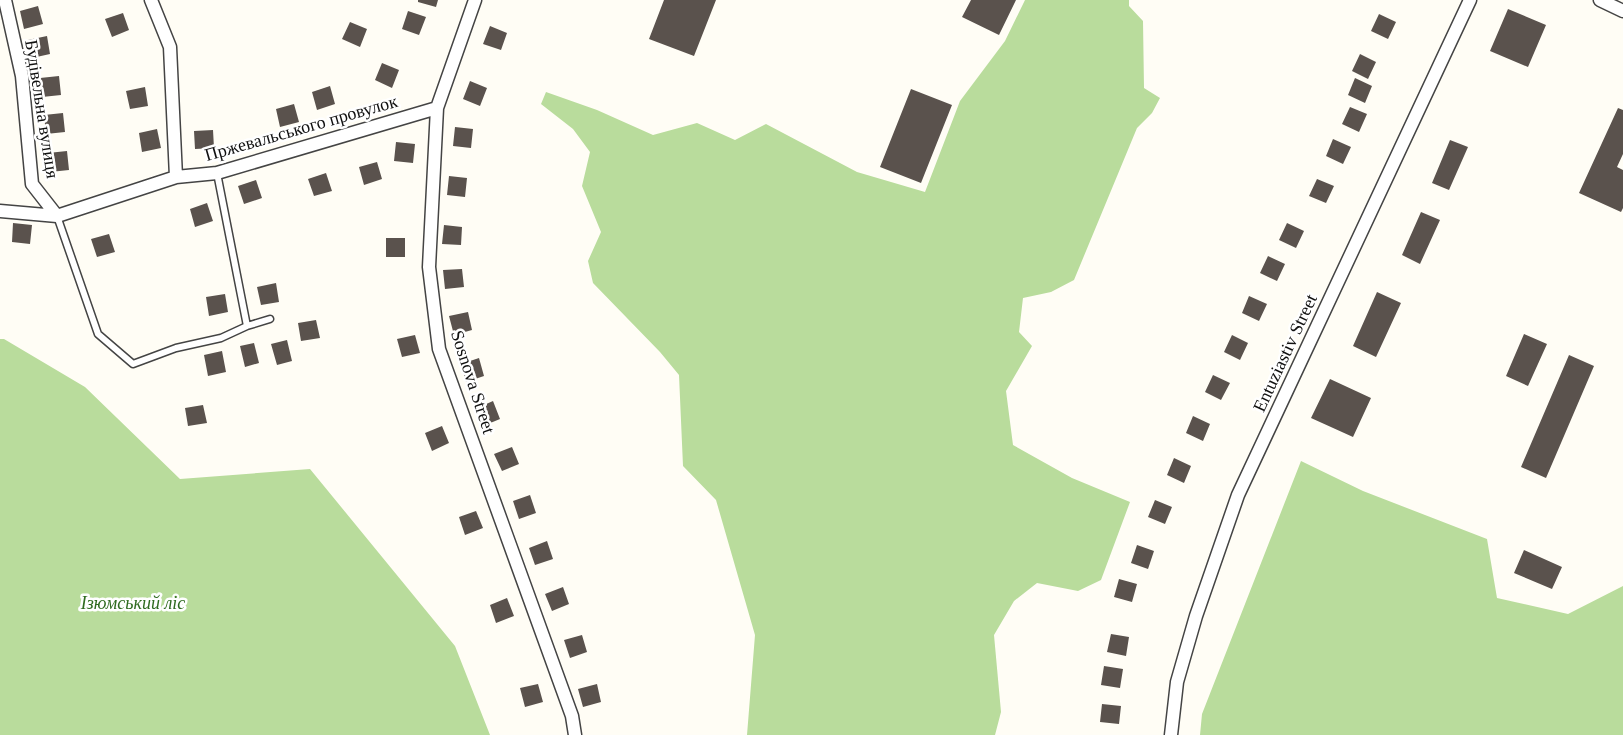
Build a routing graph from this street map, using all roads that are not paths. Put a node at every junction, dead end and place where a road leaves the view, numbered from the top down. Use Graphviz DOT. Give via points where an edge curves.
graph roads {
  1 [pos="5,0"];
  2 [pos="152,0"];
  3 [pos="475,0"];
  4 [pos="1470,0"];
  5 [pos="1600,0"];
  6 [pos="1623,11"];
  7 [pos="437,108"];
  8 [pos="218,173"];
  9 [pos="176,177"];
  10 [pos="0,211"];
  11 [pos="57,216"];
  12 [pos="270,319"];
  13 [pos="247,326"];
  14 [pos="575,735"];
  15 [pos="1171,735"];
  1 -- 11 [label="street, Будівельна вулиця" via="22,76 32,184"];
  2 -- 9 [label="street" via="170,46"];
  3 -- 7 [label="street, Sosnova Street"];
  4 -- 15 [label="street, Entuziastiv Street" via="1238,495 1182,663"];
  5 -- 6 [label="street"];
  7 -- 8 [label="street, Пржевальського провулок"];
  7 -- 14 [label="street, Sosnova Street" via="429,267 440,349 572,716"];
  8 -- 9 [label="street, Пржевальського провулок"];
  8 -- 13 [label="lane"];
  9 -- 11 [label="street, Пржевальського провулок"];
  10 -- 11 [label="street, Пржевальського провулок"];
  11 -- 13 [label="lane" via="98,334 133,364 176,348 221,338"];
  12 -- 13 [label="lane"];
}
